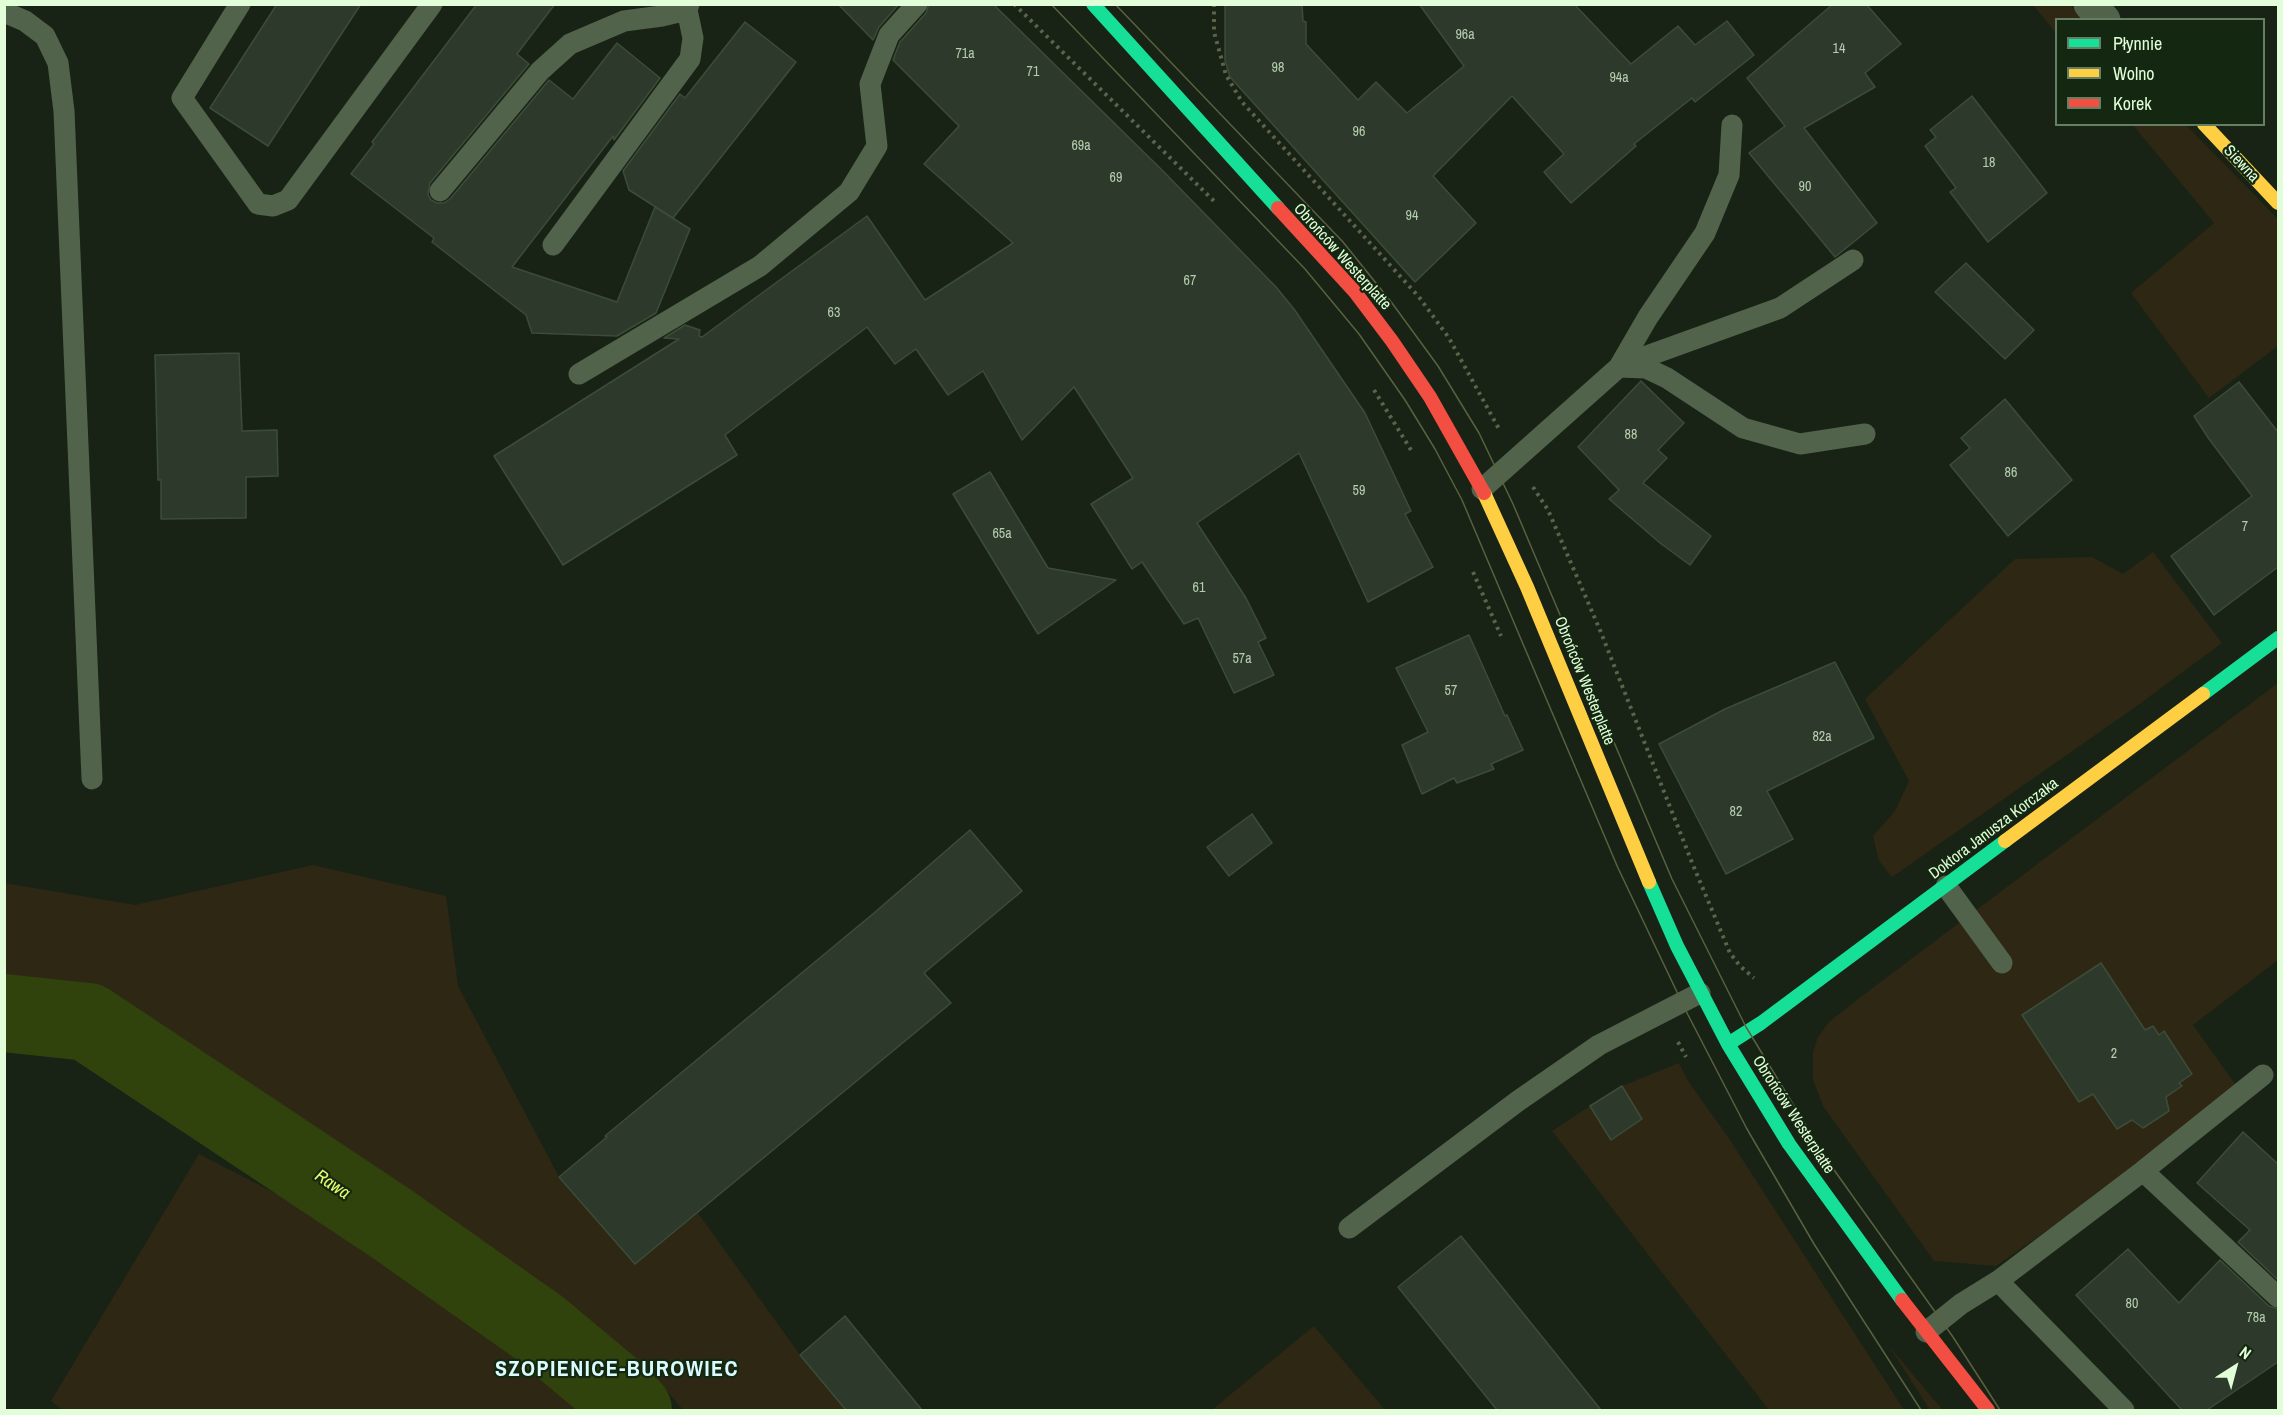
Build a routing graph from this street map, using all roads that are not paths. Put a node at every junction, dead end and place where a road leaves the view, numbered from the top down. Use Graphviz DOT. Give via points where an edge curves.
graph roads {
  1 [pos="240,4"];
  2 [pos="432,4"];
  3 [pos="917,4"];
  4 [pos="1093,4"];
  5 [pos="2090,4"];
  6 [pos="688,7"];
  7 [pos="1121,11"];
  8 [pos="4,12"];
  9 [pos="2102,18"];
  10 [pos="1110,23"];
  11 [pos="1732,125"];
  12 [pos="2206,126"];
  13 [pos="440,192"];
  14 [pos="2278,203"];
  15 [pos="553,245"];
  16 [pos="1853,260"];
  17 [pos="1619,367"];
  18 [pos="579,374"];
  19 [pos="1865,434"];
  20 [pos="1482,489"];
  21 [pos="2278,638"];
  22 [pos="92,779"];
  23 [pos="1946,886"];
  24 [pos="2002,963"];
  25 [pos="1700,993"];
  26 [pos="1728,1044"];
  27 [pos="2263,1075"];
  28 [pos="2143,1171"];
  29 [pos="1349,1228"];
  30 [pos="1998,1281"];
  31 [pos="2278,1297"];
  32 [pos="1926,1332"];
  33 [pos="1988,1410"];
  34 [pos="2124,1410"];
  1 -- 2 [label="lane" via="182,98 258,204 273,206 288,200"];
  3 -- 18 [label="lane" via="889,34 870,84 877,146 849,192 760,266"];
  4 -- 10 [label="street, Obrońców Westerplatte"];
  5 -- 9 [label="street"];
  6 -- 13 [label="lane" via="662,16 624,21 570,44 540,71"];
  6 -- 15 [label="lane" via="693,38 690,59"];
  7 -- 10 [label="street"];
  8 -- 22 [label="lane" via="45,36 58,63 64,111"];
  10 -- 20 [label="street, Obrońców Westerplatte" via="1355,292 1430,397"];
  11 -- 17 [label="lane" via="1729,175 1705,232"];
  12 -- 14 [label="street, Siewna"];
  16 -- 17 [label="lane" via="1780,308"];
  17 -- 19 [label="lane" via="1646,368 1743,428 1800,444"];
  17 -- 20 [label="lane"];
  20 -- 25 [label="street, Obrońców Westerplatte" via="1527,587 1621,818"];
  21 -- 23 [label="street, Doktora Janusza Korczaka"];
  23 -- 24 [label="lane"];
  23 -- 26 [label="street, Doktora Janusza Korczaka"];
  25 -- 26 [label="street, Obrońców Westerplatte"];
  25 -- 29 [label="lane" via="1599,1045"];
  26 -- 32 [label="street, Obrońców Westerplatte" via="1789,1144"];
  27 -- 28 [label="lane"];
  28 -- 30 [label="lane"];
  28 -- 31 [label="lane"];
  30 -- 32 [label="lane"];
  30 -- 34 [label="lane"];
  32 -- 33 [label="street, Obrońców Westerplatte"];
}
